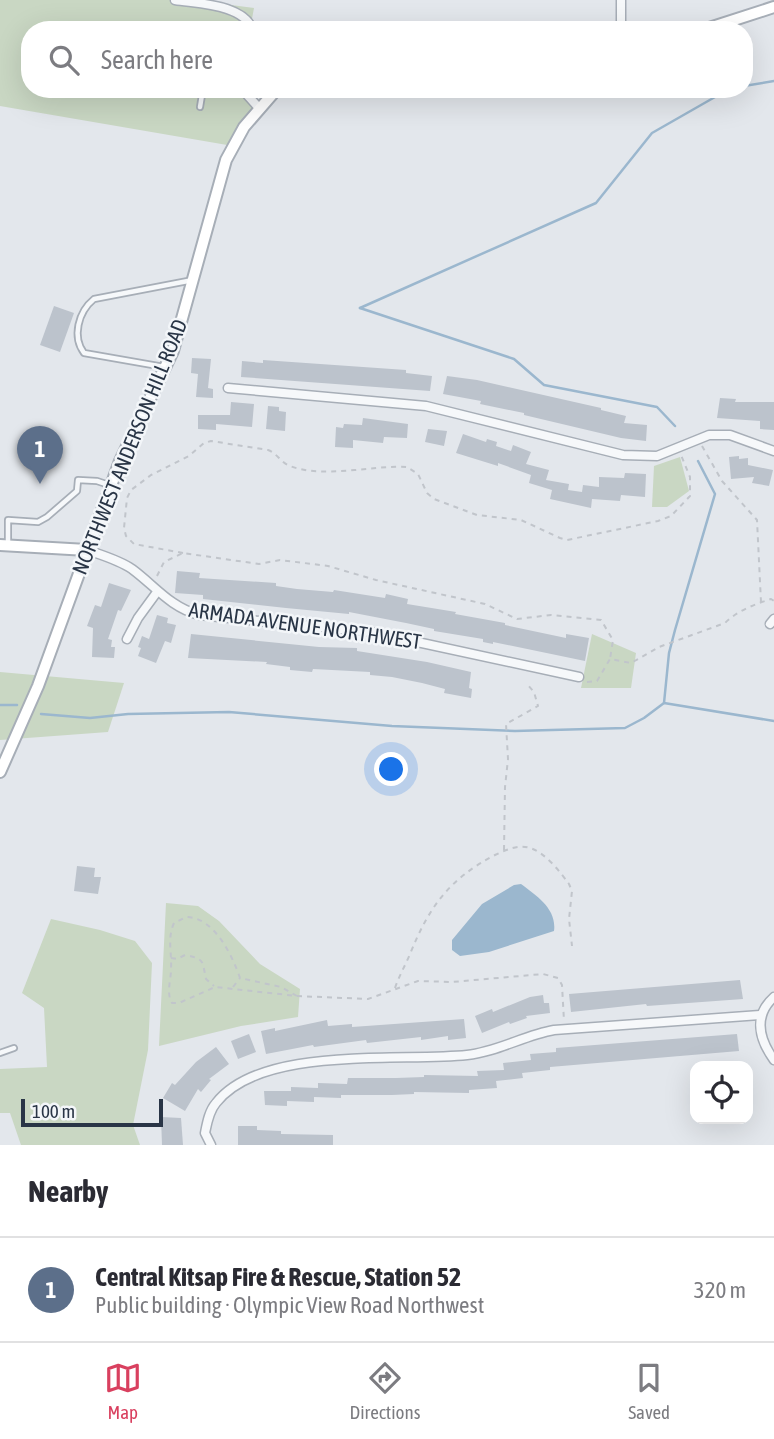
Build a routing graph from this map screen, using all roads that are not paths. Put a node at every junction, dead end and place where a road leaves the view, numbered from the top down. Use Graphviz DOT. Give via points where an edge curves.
graph roads {
  1 [pos="175,0"];
  2 [pos="621,0"];
  3 [pos="774,7"];
  4 [pos="248,21"];
  5 [pos="621,21"];
  6 [pos="731,21"];
  7 [pos="202,98"];
  8 [pos="250,98"];
  9 [pos="268,98"];
  10 [pos="201,107"];
  11 [pos="259,108"];
  12 [pos="193,280"];
  13 [pos="165,367"];
  14 [pos="228,388"];
  15 [pos="774,451"];
  16 [pos="110,485"];
  17 [pos="4,545"];
  18 [pos="86,550"];
  19 [pos="157,593"];
  20 [pos="127,639"];
  21 [pos="579,677"];
  22 [pos="0,772"];
  23 [pos="774,997"];
  24 [pos="760,1016"];
  25 [pos="13,1048"];
  26 [pos="0,1053"];
  27 [pos="774,1060"];
  28 [pos="211,1145"];
  1 -- 4 [label="street" via="235,12"];
  2 -- 5 [label="street"];
  3 -- 6 [label="main road"];
  7 -- 10 [label="lane"];
  8 -- 11 [label="street"];
  9 -- 11 [label="main road, NORTHWEST ANDERSON HILL ROAD"];
  11 -- 12 [label="main road, NORTHWEST ANDERSON HILL ROAD" via="240,133 222,170"];
  12 -- 13 [label="main road, NORTHWEST ANDERSON HILL ROAD"];
  12 -- 13 [label="lane" via="94,299 86,306 77,332 84,353"];
  13 -- 16 [label="main road, NORTHWEST ANDERSON HILL ROAD"];
  14 -- 15 [label="street" via="426,406 623,455 657,456 709,435 730,435"];
  16 -- 17 [label="lane" via="78,480 77,491 47,517 38,522 8,520"];
  16 -- 18 [label="main road, NORTHWEST ANDERSON HILL ROAD"];
  17 -- 18 [label="main road"];
  18 -- 19 [label="street, ARMADA AVENUE NORTHWEST" via="131,568"];
  18 -- 22 [label="main road, NORTHWEST ANDERSON HILL ROAD" via="38,686"];
  19 -- 20 [label="street"];
  19 -- 21 [label="street, ARMADA AVENUE NORTHWEST" via="181,610 199,615 371,632"];
  23 -- 24 [label="street"];
  24 -- 27 [label="street" via="766,1049"];
  24 -- 28 [label="street" via="565,1029 532,1034 468,1055 284,1067 257,1074 215,1104 205,1133"];
  25 -- 26 [label="lane"];
}
